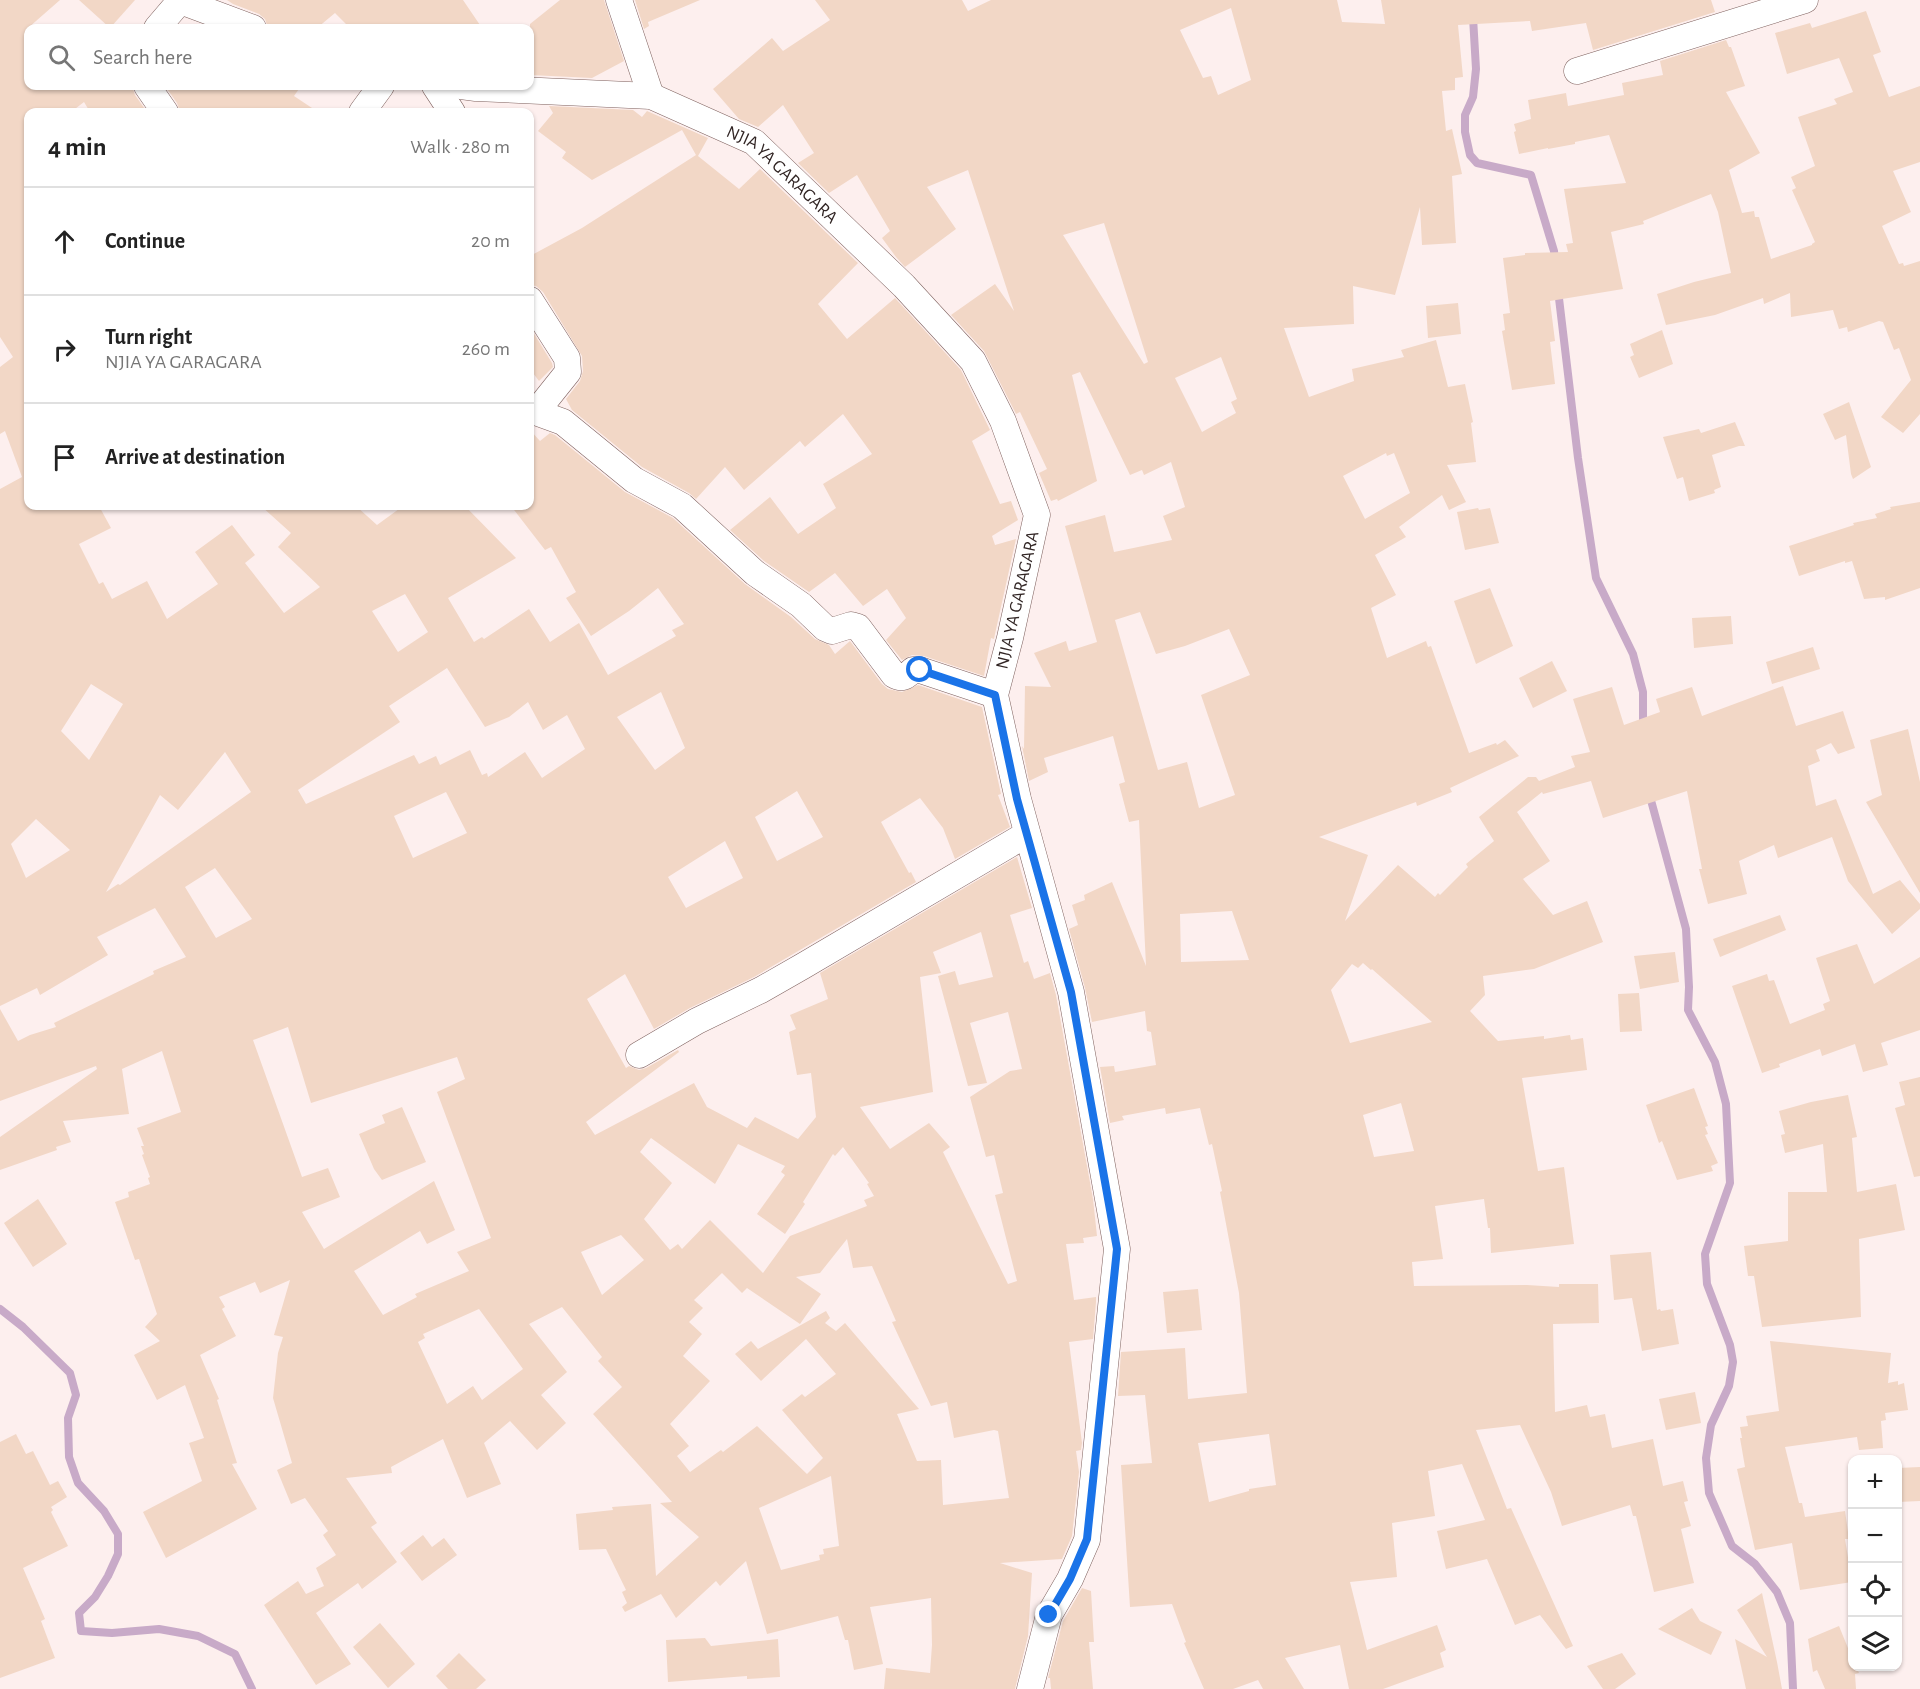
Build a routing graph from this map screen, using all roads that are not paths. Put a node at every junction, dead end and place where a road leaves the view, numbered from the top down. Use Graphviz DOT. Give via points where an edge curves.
graph roads {
  1 [pos="618,0"];
  2 [pos="1805,0"];
  3 [pos="179,1"];
  4 [pos="160,24"];
  5 [pos="242,24"];
  6 [pos="1577,70"];
  7 [pos="150,90"];
  8 [pos="378,90"];
  9 [pos="438,90"];
  10 [pos="520,90"];
  11 [pos="651,96"];
  12 [pos="162,108"];
  13 [pos="365,108"];
  14 [pos="449,108"];
  15 [pos="534,306"];
  16 [pos="534,410"];
  17 [pos="534,411"];
  18 [pos="995,695"];
  19 [pos="1027,834"];
  20 [pos="639,1055"];
  21 [pos="1030,1689"];
  1 -- 11 [label="street"];
  2 -- 6 [label="street"];
  3 -- 4 [label="street"];
  3 -- 5 [label="street"];
  7 -- 12 [label="street"];
  8 -- 13 [label="street"];
  9 -- 14 [label="street"];
  10 -- 11 [label="street, NJIA YA GARAGARA"];
  11 -- 18 [label="street, NJIA YA GARAGARA" via="754,142 904,286 973,361 1003,421 1036,515"];
  15 -- 16 [label="street" via="569,366"];
  17 -- 18 [label="street" via="563,422 634,480 682,506 755,573 801,605 825,628 832,632 851,625 858,627 894,675 905,677 920,670"];
  18 -- 19 [label="street, NJIA YA GARAGARA"];
  19 -- 20 [label="street" via="761,990"];
  19 -- 21 [label="street, NJIA YA GARAGARA" via="1071,992 1117,1249 1087,1539 1049,1615"];
}
